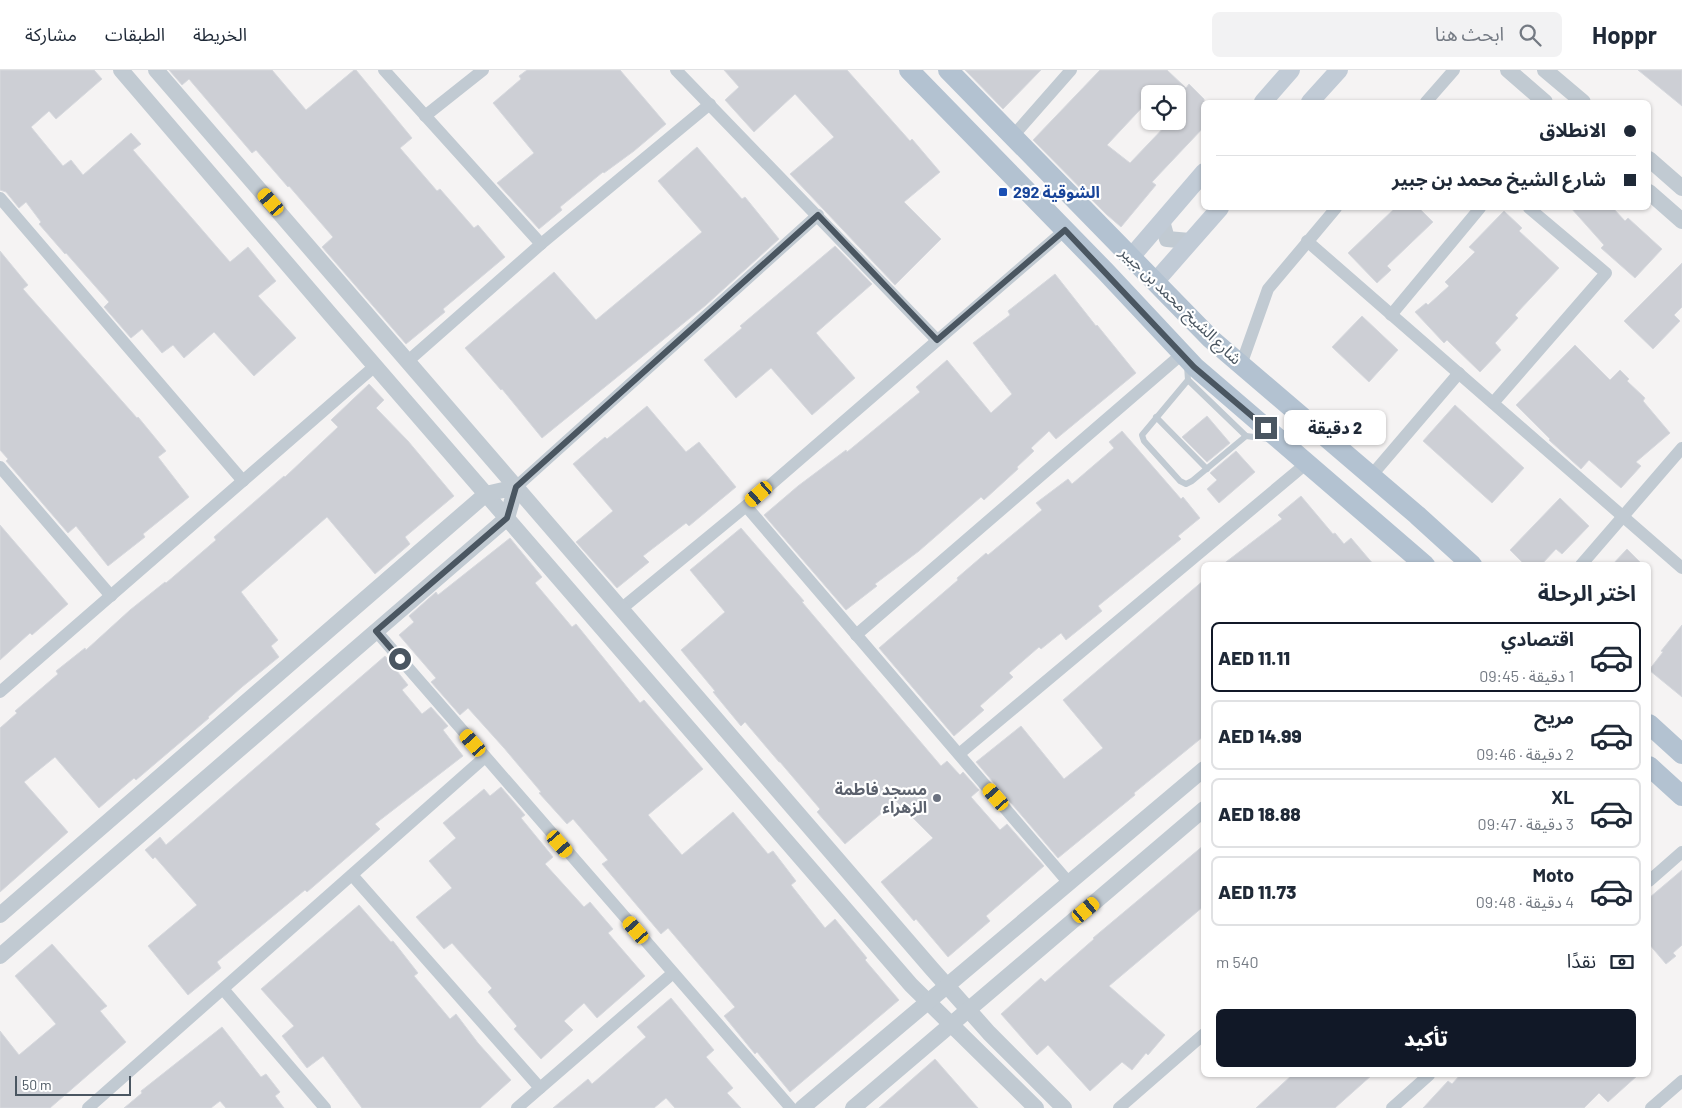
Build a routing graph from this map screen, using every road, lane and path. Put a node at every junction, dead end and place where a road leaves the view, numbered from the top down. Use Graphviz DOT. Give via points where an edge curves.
graph roads {
  1 [pos="121,70"];
  2 [pos="156,70"];
  3 [pos="384,70"];
  4 [pos="483,70"];
  5 [pos="676,70"];
  6 [pos="909,70"];
  7 [pos="948,70"];
  8 [pos="1071,70"];
  9 [pos="1291,70"];
  10 [pos="1338,70"];
  11 [pos="1454,70"];
  12 [pos="1508,70"];
  13 [pos="1545,70"];
  14 [pos="1265,100"];
  15 [pos="1312,100"];
  16 [pos="1428,100"];
  17 [pos="1543,100"];
  18 [pos="1581,100"];
  19 [pos="710,104"];
  20 [pos="425,116"];
  21 [pos="1013,136"];
  22 [pos="1651,162"];
  23 [pos="1201,176"];
  24 [pos="1682,188"];
  25 [pos="1651,194"];
  26 [pos="0,198"];
  27 [pos="1218,210"];
  28 [pos="1334,210"];
  29 [pos="1478,210"];
  30 [pos="1531,210"];
  31 [pos="818,215"];
  32 [pos="1162,221"];
  33 [pos="1682,221"];
  34 [pos="1065,230"];
  35 [pos="1190,241"];
  36 [pos="1307,241"];
  37 [pos="540,244"];
  38 [pos="1131,257"];
  39 [pos="1155,282"];
  40 [pos="1392,314"];
  41 [pos="937,340"];
  42 [pos="1185,357"];
  43 [pos="408,361"];
  44 [pos="1241,365"];
  45 [pos="375,366"];
  46 [pos="1459,373"];
  47 [pos="1188,380"];
  48 [pos="1493,403"];
  49 [pos="1156,417"];
  50 [pos="1246,436"];
  51 [pos="1280,440"];
  52 [pos="1682,448"];
  53 [pos="1307,463"];
  54 [pos="0,467"];
  55 [pos="1207,469"];
  56 [pos="1371,476"];
  57 [pos="243,481"];
  58 [pos="516,487"];
  59 [pos="486,494"];
  60 [pos="746,506"];
  61 [pos="1623,517"];
  62 [pos="507,518"];
  63 [pos="1422,562"];
  64 [pos="1469,562"];
  65 [pos="1584,562"];
  66 [pos="1682,568"];
  67 [pos="111,596"];
  68 [pos="622,609"];
  69 [pos="376,631"];
  70 [pos="856,635"];
  71 [pos="0,692"];
  72 [pos="1651,726"];
  73 [pos="959,754"];
  74 [pos="1682,754"];
  75 [pos="485,757"];
  76 [pos="1651,768"];
  77 [pos="1201,772"];
  78 [pos="1682,796"];
  79 [pos="1201,812"];
  80 [pos="1682,852"];
  81 [pos="352,875"];
  82 [pos="1651,879"];
  83 [pos="1069,883"];
  84 [pos="0,916"];
  85 [pos="0,956"];
  86 [pos="673,973"];
  87 [pos="947,986"];
  88 [pos="222,989"];
  89 [pos="928,1002"];
  90 [pos="968,1010"];
  91 [pos="952,1024"];
  92 [pos="1201,1037"];
  93 [pos="1427,1077"];
  94 [pos="1682,1081"];
  95 [pos="540,1088"];
  96 [pos="88,1108"];
  97 [pos="325,1108"];
  98 [pos="517,1108"];
  99 [pos="791,1108"];
  100 [pos="802,1108"];
  101 [pos="853,1108"];
  102 [pos="1036,1108"];
  103 [pos="1064,1108"];
  104 [pos="1119,1108"];
  105 [pos="1392,1108"];
  106 [pos="1651,1108"];
  1 -- 45 [label="street"];
  2 -- 43 [label="street"];
  3 -- 20 [label="street"];
  4 -- 20 [label="street"];
  5 -- 19 [label="street"];
  6 -- 34 [label="main road, شارع الشيخ محمد بن جبير"];
  7 -- 21 [label="main road, شارع الشيخ محمد بن جبير"];
  8 -- 21 [label="street"];
  9 -- 14 [label="main road"];
  10 -- 15 [label="main road"];
  11 -- 16 [label="street"];
  12 -- 17 [label="street"];
  13 -- 18 [label="street"];
  19 -- 31 [label="street"];
  19 -- 37 [label="street"];
  20 -- 37 [label="street"];
  21 -- 38 [label="main road, شارع الشيخ محمد بن جبير"];
  22 -- 24 [label="street"];
  23 -- 32 [label="main road"];
  25 -- 33 [label="street"];
  26 -- 57 [label="street"];
  27 -- 35 [label="main road"];
  28 -- 36 [label="street"];
  29 -- 40 [label="street"];
  30 -- 48 [label="street" via="1606,273"];
  31 -- 41 [label="street"];
  31 -- 58 [label="street"];
  32 -- 35 [label="street" via="1167,238"];
  32 -- 38 [label="main road"];
  34 -- 41 [label="street"];
  34 -- 42 [label="main road, شارع الشيخ محمد بن جبير"];
  35 -- 39 [label="main road"];
  36 -- 40 [label="street"];
  36 -- 44 [label="street" via="1268,288"];
  37 -- 43 [label="street"];
  38 -- 39 [label="main road, شارع الشيخ محمد بن جبير"];
  39 -- 44 [label="main road, شارع الشيخ محمد بن جبير"];
  40 -- 46 [label="street"];
  41 -- 60 [label="street"];
  42 -- 47 [label="lane"];
  42 -- 51 [label="main road, شارع الشيخ محمد بن جبير"];
  42 -- 70 [label="street"];
  43 -- 58 [label="street"];
  44 -- 56 [label="main road, شارع الشيخ محمد بن جبير"];
  45 -- 57 [label="street"];
  45 -- 59 [label="street"];
  46 -- 48 [label="street"];
  46 -- 56 [label="street"];
  47 -- 49 [label="lane"];
  47 -- 50 [label="lane"];
  48 -- 61 [label="street"];
  49 -- 55 [label="lane"];
  49 -- 55 [label="lane" via="1142,435 1144,441 1180,481 1186,484"];
  50 -- 51 [label="lane"];
  50 -- 55 [label="lane"];
  51 -- 53 [label="main road, شارع الشيخ محمد بن جبير"];
  52 -- 61 [label="street"];
  53 -- 63 [label="main road, شارع الشيخ محمد بن جبير"];
  53 -- 73 [label="street"];
  54 -- 67 [label="street"];
  56 -- 64 [label="main road, شارع الشيخ محمد بن جبير"];
  57 -- 67 [label="street"];
  58 -- 59 [label="street"];
  58 -- 62 [label="street"];
  58 -- 68 [label="street"];
  59 -- 62 [label="street"];
  59 -- 84 [label="street"];
  60 -- 68 [label="street"];
  60 -- 70 [label="street"];
  61 -- 65 [label="street"];
  61 -- 66 [label="street"];
  62 -- 69 [label="street"];
  62 -- 89 [label="street"];
  67 -- 71 [label="street"];
  68 -- 87 [label="street"];
  69 -- 75 [label="street"];
  69 -- 85 [label="street"];
  70 -- 73 [label="street"];
  72 -- 74 [label="main road"];
  73 -- 83 [label="street"];
  75 -- 81 [label="street"];
  75 -- 86 [label="street"];
  76 -- 78 [label="main road"];
  77 -- 83 [label="street"];
  79 -- 90 [label="street"];
  80 -- 82 [label="street"];
  81 -- 88 [label="street"];
  81 -- 95 [label="street"];
  83 -- 87 [label="street"];
  86 -- 95 [label="street"];
  86 -- 99 [label="street"];
  87 -- 89 [label="street"];
  87 -- 90 [label="street"];
  88 -- 96 [label="street"];
  88 -- 97 [label="street"];
  89 -- 91 [label="street"];
  89 -- 100 [label="street"];
  90 -- 91 [label="street"];
  90 -- 103 [label="street"];
  91 -- 101 [label="street"];
  91 -- 102 [label="street"];
  92 -- 104 [label="street"];
  93 -- 105 [label="street"];
  94 -- 106 [label="street"];
  95 -- 98 [label="street"];
}
